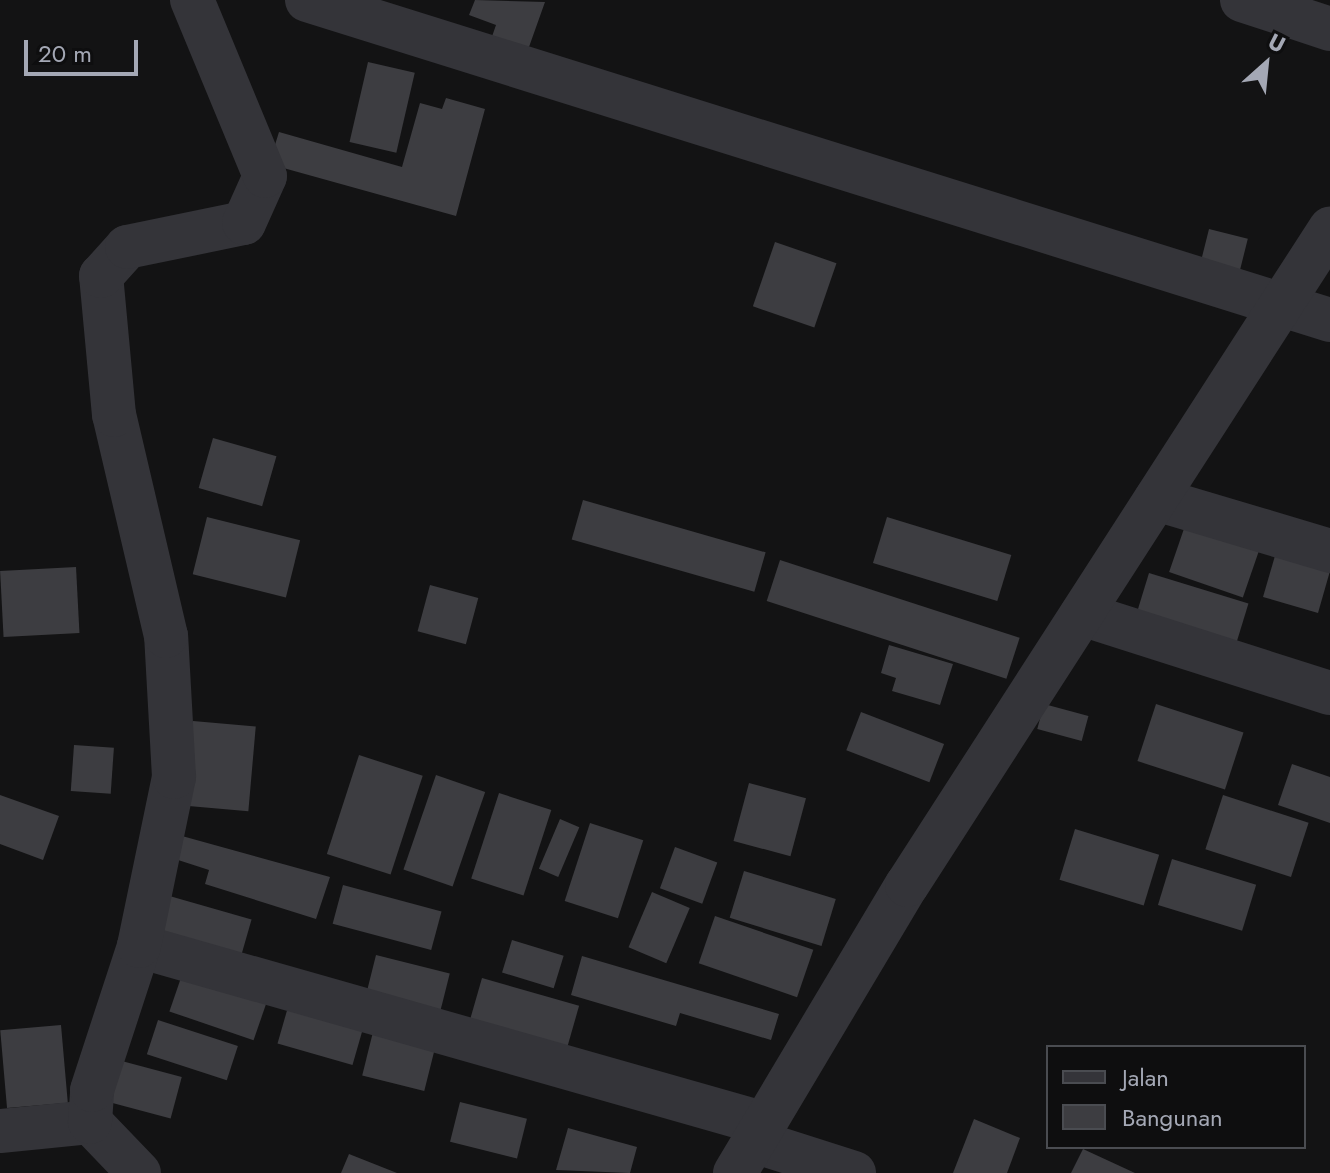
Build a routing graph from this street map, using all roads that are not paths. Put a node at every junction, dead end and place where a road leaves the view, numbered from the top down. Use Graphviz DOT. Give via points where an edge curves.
graph roads {
  1 [pos="192,0"];
  2 [pos="307,0"];
  3 [pos="1242,0"];
  4 [pos="1330,29"];
  5 [pos="1330,229"];
  6 [pos="1282,304"];
  7 [pos="1330,320"];
  8 [pos="1156,499"];
  9 [pos="1330,551"];
  10 [pos="1082,614"];
  11 [pos="1330,693"];
  12 [pos="139,946"];
  13 [pos="90,1122"];
  14 [pos="0,1131"];
  15 [pos="751,1146"];
  16 [pos="139,1173"];
  17 [pos="854,1173"];
  1 -- 12 [label="street" via="265,176 244,223 127,247 101,276 114,415 166,636 174,777"];
  2 -- 6 [label="street"];
  3 -- 4 [label="street"];
  5 -- 6 [label="street"];
  6 -- 7 [label="street"];
  6 -- 8 [label="street"];
  8 -- 9 [label="street"];
  8 -- 10 [label="street"];
  10 -- 11 [label="street"];
  10 -- 15 [label="street"];
  12 -- 13 [label="street" via="92,1090"];
  12 -- 15 [label="street"];
  13 -- 14 [label="street"];
  13 -- 16 [label="street"];
  15 -- 17 [label="street"];
}
